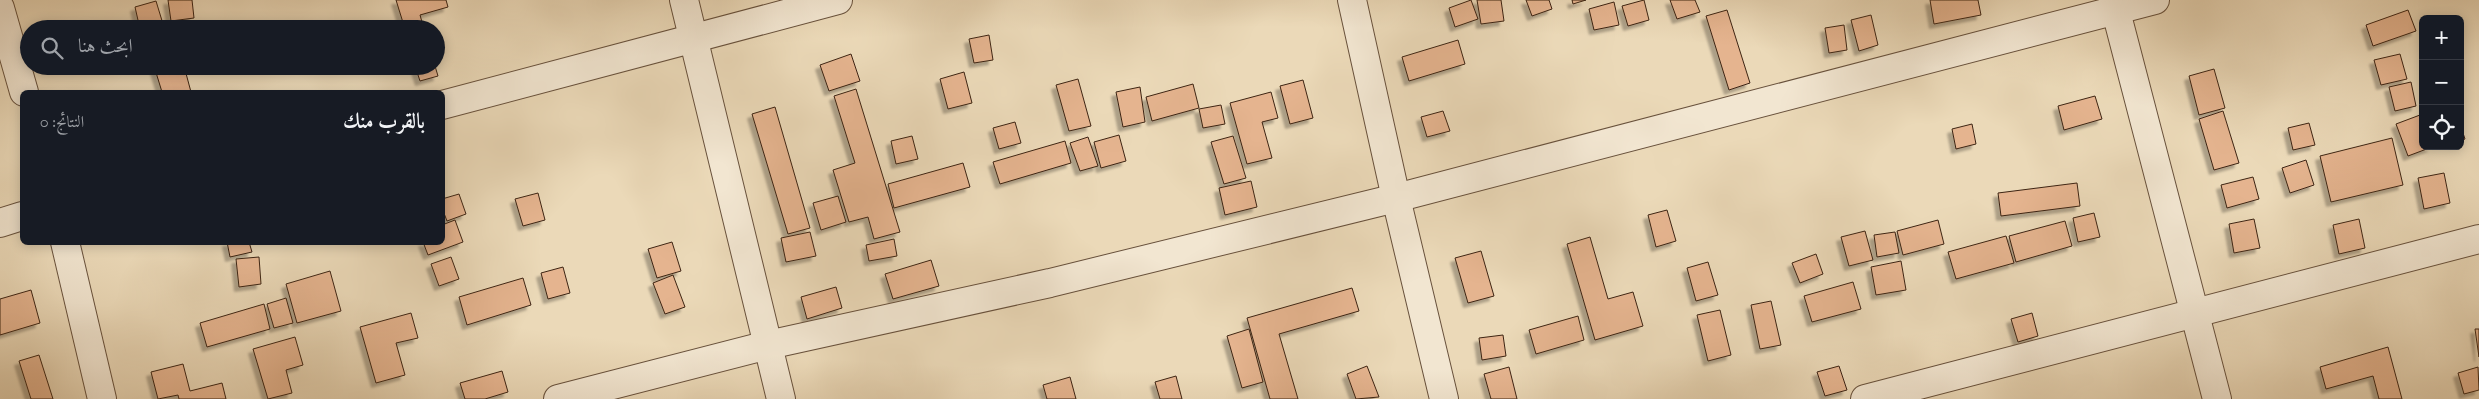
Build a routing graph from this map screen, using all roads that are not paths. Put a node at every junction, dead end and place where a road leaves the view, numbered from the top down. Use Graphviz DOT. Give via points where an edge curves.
graph roads {
  1 [pos="684,0"];
  2 [pos="838,0"];
  3 [pos="1352,0"];
  4 [pos="2154,0"];
  5 [pos="2114,5"];
  6 [pos="0,8"];
  7 [pos="693,40"];
  8 [pos="23,90"];
  9 [pos="445,104"];
  10 [pos="1396,198"];
  11 [pos="20,217"];
  12 [pos="0,223"];
  13 [pos="2479,239"];
  14 [pos="66,245"];
  15 [pos="2194,313"];
  16 [pos="768,345"];
  17 [pos="102,399"];
  18 [pos="558,399"];
  19 [pos="781,399"];
  20 [pos="1444,399"];
  21 [pos="1865,399"];
  22 [pos="2217,399"];
  1 -- 7 [label="street"];
  2 -- 7 [label="street"];
  3 -- 10 [label="street"];
  4 -- 5 [label="street"];
  5 -- 10 [label="street"];
  5 -- 15 [label="street"];
  6 -- 8 [label="street"];
  7 -- 9 [label="street"];
  7 -- 16 [label="street"];
  10 -- 16 [label="street" via="1050,283"];
  10 -- 20 [label="street"];
  11 -- 12 [label="street"];
  13 -- 15 [label="street"];
  14 -- 17 [label="street"];
  15 -- 21 [label="street"];
  15 -- 22 [label="street"];
  16 -- 18 [label="street"];
  16 -- 19 [label="street"];
}
